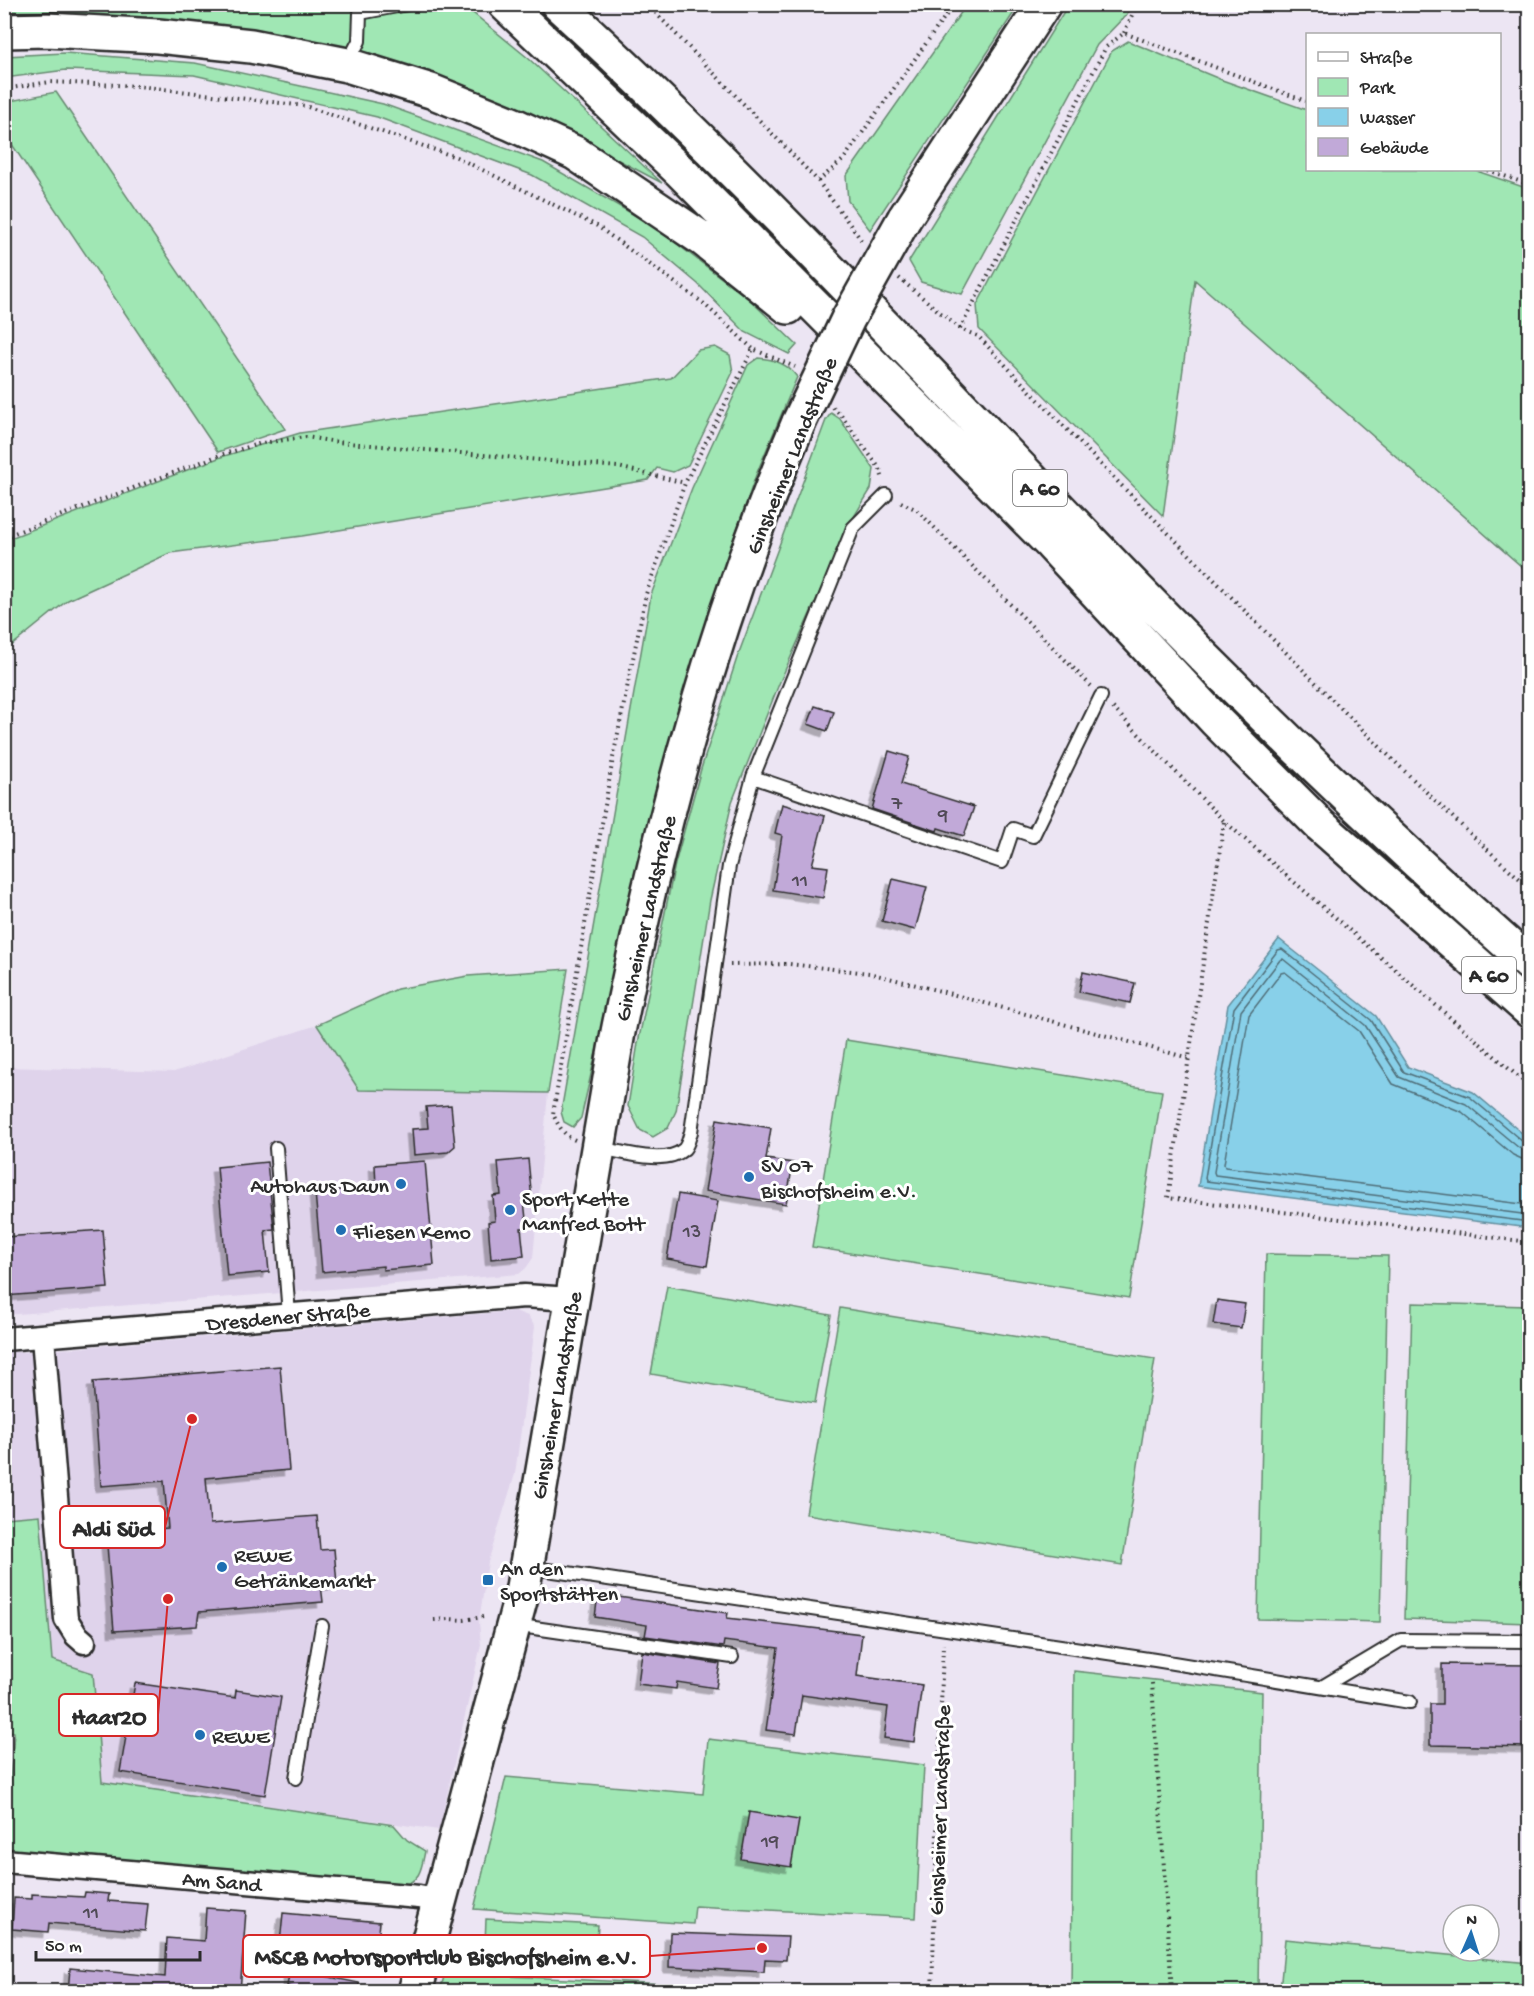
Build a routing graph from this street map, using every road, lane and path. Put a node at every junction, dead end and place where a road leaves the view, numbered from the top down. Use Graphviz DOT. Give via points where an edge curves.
graph roads {
  1 [pos="408,4"];
  2 [pos="504,4"];
  3 [pos="558,4"];
  4 [pos="647,4"];
  5 [pos="954,4"];
  6 [pos="1044,4"];
  7 [pos="1137,4"];
  8 [pos="4,31"];
  9 [pos="1124,33"];
  10 [pos="347,65"];
  11 [pos="4,89"];
  12 [pos="1306,101"];
  13 [pos="1491,171"];
  14 [pos="818,181"];
  15 [pos="1530,185"];
  16 [pos="868,247"];
  17 [pos="898,278"];
  18 [pos="960,330"];
  19 [pos="753,349"];
  20 [pos="800,370"];
  21 [pos="832,406"];
  22 [pos="685,483"];
  23 [pos="886,495"];
  24 [pos="4,537"];
  25 [pos="1051,544"];
  26 [pos="1101,696"];
  27 [pos="753,777"];
  28 [pos="1224,821"];
  29 [pos="1530,888"];
  30 [pos="715,964"];
  31 [pos="1530,964"];
  32 [pos="1530,1011"];
  33 [pos="1189,1058"];
  34 [pos="1530,1087"];
  35 [pos="276,1148"];
  36 [pos="598,1148"];
  37 [pos="1530,1242"];
  38 [pos="571,1299"];
  39 [pos="290,1315"];
  40 [pos="43,1337"];
  41 [pos="4,1339"];
  42 [pos="526,1567"];
  43 [pos="434,1620"];
  44 [pos="498,1621"];
  45 [pos="322,1626"];
  46 [pos="944,1628"];
  47 [pos="1530,1641"];
  48 [pos="84,1642"];
  49 [pos="732,1657"];
  50 [pos="1152,1683"];
  51 [pos="1322,1687"];
  52 [pos="1410,1702"];
  53 [pos="296,1778"];
  54 [pos="4,1861"];
  55 [pos="440,1901"];
  56 [pos="415,1992"];
  57 [pos="932,1992"];
  58 [pos="1172,1992"];
  1 -- 10 [label="lane" via="360,13 359,41"];
  2 -- 25 [label="main road, A 60" via="681,172"];
  3 -- 31 [label="main road, A 60" via="787,224 1140,593 1290,741"];
  4 -- 14 [label="path"];
  5 -- 14 [label="path" via="843,160"];
  6 -- 36 [label="main road, Ginsheimer Landstraße, bridge" via="904,219 848,319 799,422 754,537 719,637 664,827 636,941"];
  7 -- 9 [label="path"];
  8 -- 10 [label="main road, A 60" via="158,36 251,46"];
  9 -- 12 [label="path"];
  9 -- 18 [label="path" via="1106,47"];
  10 -- 25 [label="main road, A 60" via="431,91 564,148 675,220 774,295 968,478"];
  11 -- 19 [label="path" via="50,82 138,86 305,106 456,157 597,226 703,303"];
  13 -- 15 [label="path"];
  14 -- 16 [label="path"];
  17 -- 18 [label="path"];
  18 -- 29 [label="path" via="978,336 1366,734"];
  19 -- 20 [label="path"];
  19 -- 22 [label="path"];
  21 -- 23 [label="path" via="880,470"];
  22 -- 24 [label="path" via="618,467 288,438 220,455"];
  22 -- 36 [label="path" via="646,594 613,758 553,1114 570,1138"];
  23 -- 26 [label="path" via="917,510"];
  23 -- 27 [label="lane" via="853,528"];
  25 -- 32 [label="main road, A 60" via="1215,720 1320,825"];
  26 -- 27 [label="lane" via="1033,836 1013,829 1002,862"];
  26 -- 28 [label="path"];
  27 -- 30 [label="lane" via="729,866"];
  28 -- 33 [label="path"];
  28 -- 34 [label="path"];
  30 -- 33 [label="path" via="789,964 869,973"];
  30 -- 36 [label="lane" via="686,1148 664,1158"];
  33 -- 37 [label="path" via="1168,1198"];
  35 -- 39 [label="lane"];
  36 -- 38 [label="main road, Ginsheimer Landstraße"];
  38 -- 39 [label="street, Dresdener Straße" via="524,1296"];
  38 -- 42 [label="main road, Ginsheimer Landstraße"];
  39 -- 40 [label="street, Dresdener Straße"];
  40 -- 41 [label="street, Dresdener Straße"];
  40 -- 48 [label="street" via="66,1619"];
  42 -- 44 [label="main road, Ginsheimer Landstraße"];
  42 -- 46 [label="lane"];
  43 -- 44 [label="path"];
  44 -- 49 [label="lane"];
  44 -- 55 [label="main road, Ginsheimer Landstraße"];
  45 -- 53 [label="lane"];
  46 -- 51 [label="lane"];
  46 -- 57 [label="path, Ginsheimer Landstraße"];
  47 -- 51 [label="lane" via="1401,1640"];
  50 -- 58 [label="path"];
  51 -- 52 [label="lane"];
  54 -- 55 [label="street, Am Sand"];
  55 -- 56 [label="main road, Ginsheimer Landstraße"];
}
